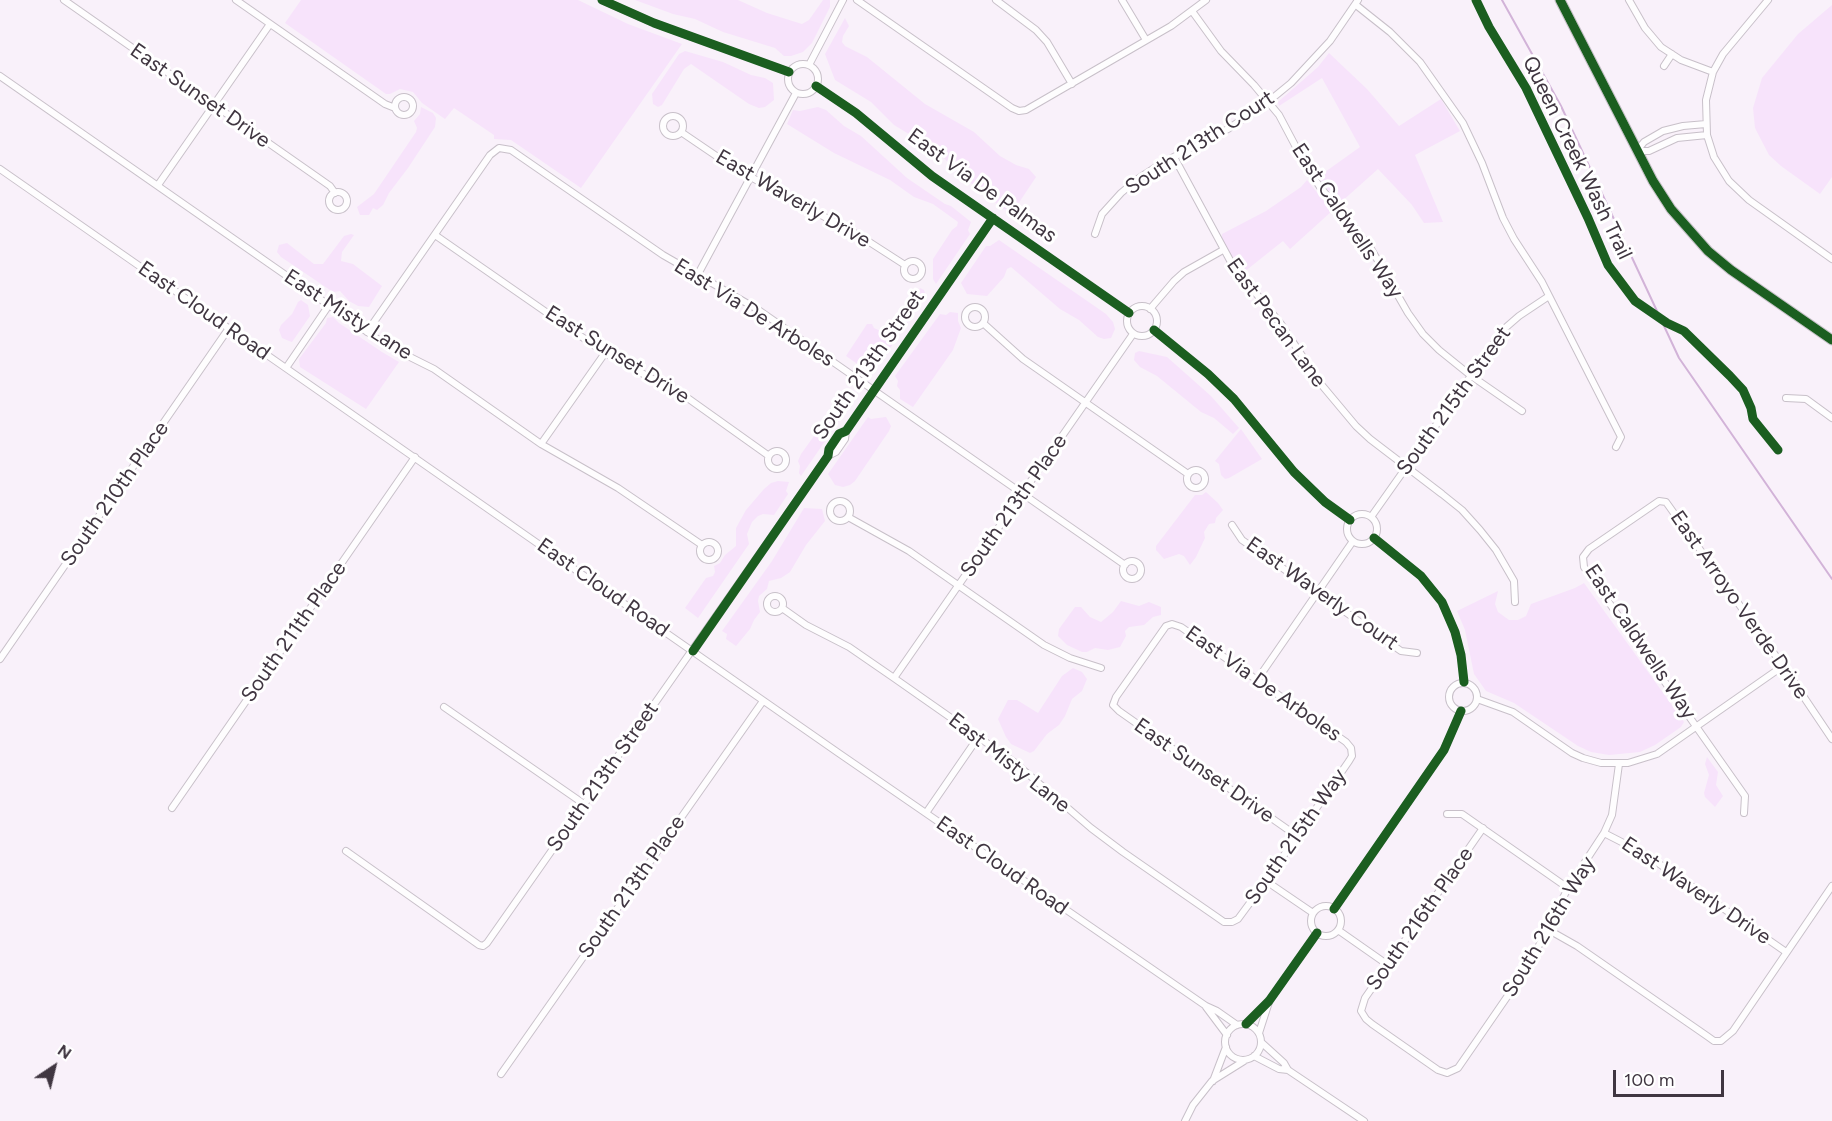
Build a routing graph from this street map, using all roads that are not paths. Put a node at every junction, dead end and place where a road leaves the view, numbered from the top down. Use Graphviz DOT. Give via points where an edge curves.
graph roads {
  1 [pos="64,0"];
  2 [pos="236,0"];
  3 [pos="602,0"];
  4 [pos="843,0"];
  5 [pos="858,0"];
  6 [pos="996,0"];
  7 [pos="1122,0"];
  8 [pos="1206,0"];
  9 [pos="1560,0"];
  10 [pos="1629,0"];
  11 [pos="1763,1"];
  12 [pos="1357,2"];
  13 [pos="1192,11"];
  14 [pos="270,24"];
  15 [pos="1146,40"];
  16 [pos="1672,54"];
  17 [pos="810,65"];
  18 [pos="1664,66"];
  19 [pos="789,72"];
  20 [pos="1713,72"];
  21 [pos="0,76"];
  22 [pos="1072,84"];
  23 [pos="816,86"];
  24 [pos="796,93"];
  25 [pos="1269,101"];
  26 [pos="214,106"];
  27 [pos="395,108"];
  28 [pos="1706,124"];
  29 [pos="681,132"];
  30 [pos="1707,135"];
  31 [pos="1637,151"];
  32 [pos="1174,158"];
  33 [pos="0,169"];
  34 [pos="750,177"];
  35 [pos="158,185"];
  36 [pos="336,193"];
  37 [pos="993,219"];
  38 [pos="1095,234"];
  39 [pos="435,235"];
  40 [pos="1223,250"];
  41 [pos="1832,258"];
  42 [pos="905,265"];
  43 [pos="697,276"];
  44 [pos="1550,296"];
  45 [pos="329,305"];
  46 [pos="1150,309"];
  47 [pos="1129,313"];
  48 [pos="983,323"];
  49 [pos="229,328"];
  50 [pos="1154,330"];
  51 [pos="367,332"];
  52 [pos="1133,334"];
  53 [pos="1832,340"];
  54 [pos="605,353"];
  55 [pos="286,368"];
  56 [pos="1470,375"];
  57 [pos="874,390"];
  58 [pos="1786,398"];
  59 [pos="1085,402"];
  60 [pos="1522,411"];
  61 [pos="1832,418"];
  62 [pos="541,444"];
  63 [pos="1616,447"];
  64 [pos="769,456"];
  65 [pos="415,457"];
  66 [pos="1405,467"];
  67 [pos="1188,474"];
  68 [pos="1022,495"];
  69 [pos="1666,502"];
  70 [pos="848,517"];
  71 [pos="1371,518"];
  72 [pos="1350,520"];
  73 [pos="1232,525"];
  74 [pos="1374,538"];
  75 [pos="1353,541"];
  76 [pos="702,545"];
  77 [pos="1125,565"];
  78 [pos="958,586"];
  79 [pos="1317,592"];
  80 [pos="1515,602"];
  81 [pos="782,608"];
  82 [pos="693,651"];
  83 [pos="1417,653"];
  84 [pos="0,659"];
  85 [pos="1783,666"];
  86 [pos="1101,668"];
  87 [pos="894,678"];
  88 [pos="1257,680"];
  89 [pos="1464,682"];
  90 [pos="1477,699"];
  91 [pos="764,700"];
  92 [pos="1113,705"];
  93 [pos="444,707"];
  94 [pos="1461,711"];
  95 [pos="1697,726"];
  96 [pos="979,736"];
  97 [pos="1832,739"];
  98 [pos="1351,748"];
  99 [pos="1619,764"];
  100 [pos="584,804"];
  101 [pos="172,808"];
  102 [pos="926,813"];
  103 [pos="1744,813"];
  104 [pos="1448,814"];
  105 [pos="1483,828"];
  106 [pos="1604,833"];
  107 [pos="1297,836"];
  108 [pos="346,851"];
  109 [pos="1266,881"];
  110 [pos="1832,886"];
  111 [pos="1568,888"];
  112 [pos="1334,909"];
  113 [pos="1314,913"];
  114 [pos="1232,922"];
  115 [pos="1547,929"];
  116 [pos="1338,930"];
  117 [pos="1317,933"];
  118 [pos="1786,952"];
  119 [pos="1388,965"];
  120 [pos="1269,1001"];
  121 [pos="1206,1006"];
  122 [pos="1361,1011"];
  123 [pos="1237,1024"];
  124 [pos="1246,1024"];
  125 [pos="1259,1033"];
  126 [pos="1227,1035"];
  127 [pos="1262,1043"];
  128 [pos="1226,1047"];
  129 [pos="1254,1056"];
  130 [pos="1245,1060"];
  131 [pos="1288,1070"];
  132 [pos="501,1074"];
  133 [pos="1212,1081"];
  134 [pos="1185,1121"];
  135 [pos="1364,1121"];
  1 -- 26 [label="street, East Sunset Drive"];
  2 -- 14 [label="street"];
  3 -- 19 [label="street"];
  4 -- 17 [label="street"];
  5 -- 22 [label="street" via="1019,111"];
  6 -- 22 [label="street" via="1047,42"];
  7 -- 15 [label="street"];
  8 -- 13 [label="street"];
  9 -- 31 [label="street"];
  10 -- 16 [label="street" via="1645,28"];
  11 -- 20 [label="street"];
  12 -- 25 [label="street, South 213th Court" via="1309,65"];
  12 -- 44 [label="street" via="1406,46 1445,96 1474,144 1514,239"];
  13 -- 15 [label="street"];
  13 -- 25 [label="street, East Caldwells Way" via="1221,51"];
  14 -- 26 [label="street"];
  14 -- 27 [label="street"];
  15 -- 22 [label="street"];
  16 -- 18 [label="street"];
  16 -- 20 [label="street"];
  17 -- 19 [label="street" via="796,65"];
  17 -- 23 [label="street" via="817,72"];
  19 -- 24 [label="street" via="788,84"];
  20 -- 28 [label="street" via="1706,100"];
  21 -- 35 [label="street, East Misty Lane"];
  23 -- 24 [label="street" via="805,94"];
  23 -- 37 [label="street, East Via De Palmas"];
  24 -- 34 [label="street"];
  25 -- 32 [label="street, South 213th Court"];
  25 -- 56 [label="street, East Caldwells Way" via="1320,188 1370,247 1423,334"];
  26 -- 35 [label="street"];
  26 -- 36 [label="street, East Sunset Drive"];
  28 -- 30 [label="street"];
  28 -- 31 [label="street" via="1663,131"];
  29 -- 34 [label="street, East Waverly Drive"];
  30 -- 31 [label="street" via="1677,138 1649,151"];
  30 -- 41 [label="street" via="1714,158 1729,181 1749,200"];
  31 -- 53 [label="street" via="1671,210 1708,251"];
  32 -- 38 [label="street, South 213th Court" via="1138,178 1111,202"];
  32 -- 40 [label="street, East Pecan Lane"];
  33 -- 49 [label="street, East Cloud Road"];
  34 -- 42 [label="street, East Waverly Drive" via="860,236"];
  34 -- 43 [label="street"];
  35 -- 45 [label="street, East Misty Lane"];
  37 -- 47 [label="street, East Via De Palmas"];
  37 -- 57 [label="street, South 213th Street"];
  39 -- 43 [label="street, East Via De Arboles" via="490,155 499,148 511,150"];
  39 -- 51 [label="street"];
  39 -- 54 [label="street, East Sunset Drive"];
  40 -- 46 [label="street" via="1179,276"];
  40 -- 66 [label="street, East Pecan Lane" via="1336,404"];
  43 -- 57 [label="street, East Via De Arboles" via="757,309"];
  44 -- 56 [label="street, South 215th Street" via="1504,329"];
  44 -- 63 [label="street" via="1621,437"];
  45 -- 51 [label="street, East Misty Lane"];
  45 -- 55 [label="street"];
  46 -- 47 [label="street" via="1136,307"];
  46 -- 50 [label="street" via="1157,321"];
  47 -- 52 [label="street" via="1127,324"];
  48 -- 59 [label="street" via="1023,359"];
  49 -- 55 [label="street, East Cloud Road"];
  49 -- 84 [label="street, South 210th Place"];
  50 -- 52 [label="street" via="1147,336"];
  50 -- 72 [label="street" via="1208,374 1241,407 1294,472"];
  51 -- 62 [label="street, East Misty Lane" via="397,352 434,369"];
  52 -- 59 [label="street, South 213th Place"];
  54 -- 62 [label="street"];
  54 -- 64 [label="street, East Sunset Drive" via="689,399"];
  55 -- 65 [label="street, East Cloud Road"];
  56 -- 60 [label="street, East Caldwells Way"];
  56 -- 66 [label="street, South 215th Street"];
  57 -- 68 [label="street, East Via De Arboles"];
  57 -- 82 [label="street, South 213th Street" via="836,452 828,456"];
  58 -- 61 [label="street" via="1806,399"];
  59 -- 67 [label="street"];
  59 -- 68 [label="street, South 213th Place"];
  62 -- 76 [label="street, East Misty Lane" via="618,488"];
  65 -- 82 [label="street, East Cloud Road"];
  65 -- 101 [label="street, South 211th Place"];
  66 -- 71 [label="street, South 215th Street"];
  66 -- 80 [label="street, East Pecan Lane" via="1462,510 1480,530 1514,581"];
  68 -- 77 [label="street, East Via De Arboles"];
  68 -- 78 [label="street, South 213th Place"];
  69 -- 85 [label="street, East Arroyo Verde Drive"];
  69 -- 95 [label="street, East Caldwells Way" via="1659,501 1589,549 1583,557 1584,567"];
  70 -- 78 [label="street" via="909,551"];
  71 -- 72 [label="street" via="1362,514"];
  71 -- 74 [label="street" via="1376,525"];
  72 -- 75 [label="street" via="1347,529"];
  73 -- 79 [label="street, East Waverly Court" via="1242,540"];
  74 -- 75 [label="street" via="1361,544"];
  74 -- 89 [label="street" via="1421,576 1442,602 1455,632"];
  75 -- 79 [label="street"];
  78 -- 86 [label="street" via="1044,645"];
  78 -- 87 [label="street, South 213th Place"];
  79 -- 83 [label="street, East Waverly Court" via="1401,651"];
  79 -- 88 [label="street"];
  81 -- 87 [label="street, East Misty Lane"];
  82 -- 91 [label="street, East Cloud Road"];
  82 -- 100 [label="street, South 213th Street"];
  85 -- 95 [label="street"];
  85 -- 97 [label="street, East Arroyo Verde Drive"];
  87 -- 96 [label="street, East Misty Lane"];
  88 -- 92 [label="street, East Via De Arboles" via="1173,624 1166,626"];
  88 -- 98 [label="street, East Via De Arboles"];
  89 -- 90 [label="street" via="1475,690"];
  89 -- 94 [label="street" via="1452,687 1448,695 1452,707"];
  90 -- 94 [label="street" via="1469,710"];
  90 -- 99 [label="street" via="1513,712 1572,753 1601,763"];
  91 -- 102 [label="street, East Cloud Road"];
  91 -- 132 [label="street, South 213th Place"];
  92 -- 107 [label="street, East Sunset Drive"];
  93 -- 100 [label="street"];
  94 -- 112 [label="street" via="1444,750"];
  95 -- 99 [label="street" via="1657,754"];
  95 -- 103 [label="street, East Caldwells Way" via="1745,796"];
  96 -- 102 [label="street"];
  96 -- 114 [label="street, East Misty Lane" via="1123,852 1224,922"];
  98 -- 107 [label="street, South 215th Way" via="1349,761"];
  99 -- 106 [label="street, South 216th Way" via="1612,814"];
  100 -- 108 [label="street, South 213th Street" via="483,946"];
  102 -- 121 [label="street, East Cloud Road"];
  104 -- 105 [label="street" via="1462,814"];
  105 -- 111 [label="street"];
  105 -- 119 [label="street, South 216th Place"];
  106 -- 111 [label="street, South 216th Way"];
  106 -- 118 [label="street, East Waverly Drive" via="1645,854"];
  107 -- 109 [label="street, South 215th Way"];
  109 -- 113 [label="street"];
  109 -- 114 [label="street, South 215th Way"];
  110 -- 118 [label="street"];
  111 -- 115 [label="street, South 216th Way"];
  112 -- 113 [label="street" via="1321,908"];
  112 -- 116 [label="street" via="1341,921"];
  113 -- 117 [label="street" via="1311,922"];
  115 -- 118 [label="street" via="1714,1041 1721,1041 1733,1031"];
  115 -- 122 [label="street, South 216th Way" via="1529,965 1458,1068 1447,1074 1372,1024"];
  116 -- 117 [label="street" via="1326,936"];
  116 -- 119 [label="street"];
  117 -- 120 [label="street"];
  119 -- 122 [label="street, South 216th Place" via="1365,998"];
  120 -- 124 [label="street"];
  120 -- 125 [label="street"];
  121 -- 123 [label="street, East Cloud Road"];
  121 -- 126 [label="street, East Cloud Road"];
  123 -- 124 [label="street"];
  123 -- 126 [label="street"];
  124 -- 125 [label="street"];
  125 -- 127 [label="street"];
  126 -- 128 [label="street"];
  127 -- 129 [label="street"];
  127 -- 131 [label="street"];
  128 -- 130 [label="street" via="1236,1058"];
  128 -- 133 [label="street"];
  129 -- 130 [label="street"];
  129 -- 131 [label="street"];
  130 -- 133 [label="street"];
  131 -- 135 [label="street"];
  133 -- 134 [label="street"];
}
